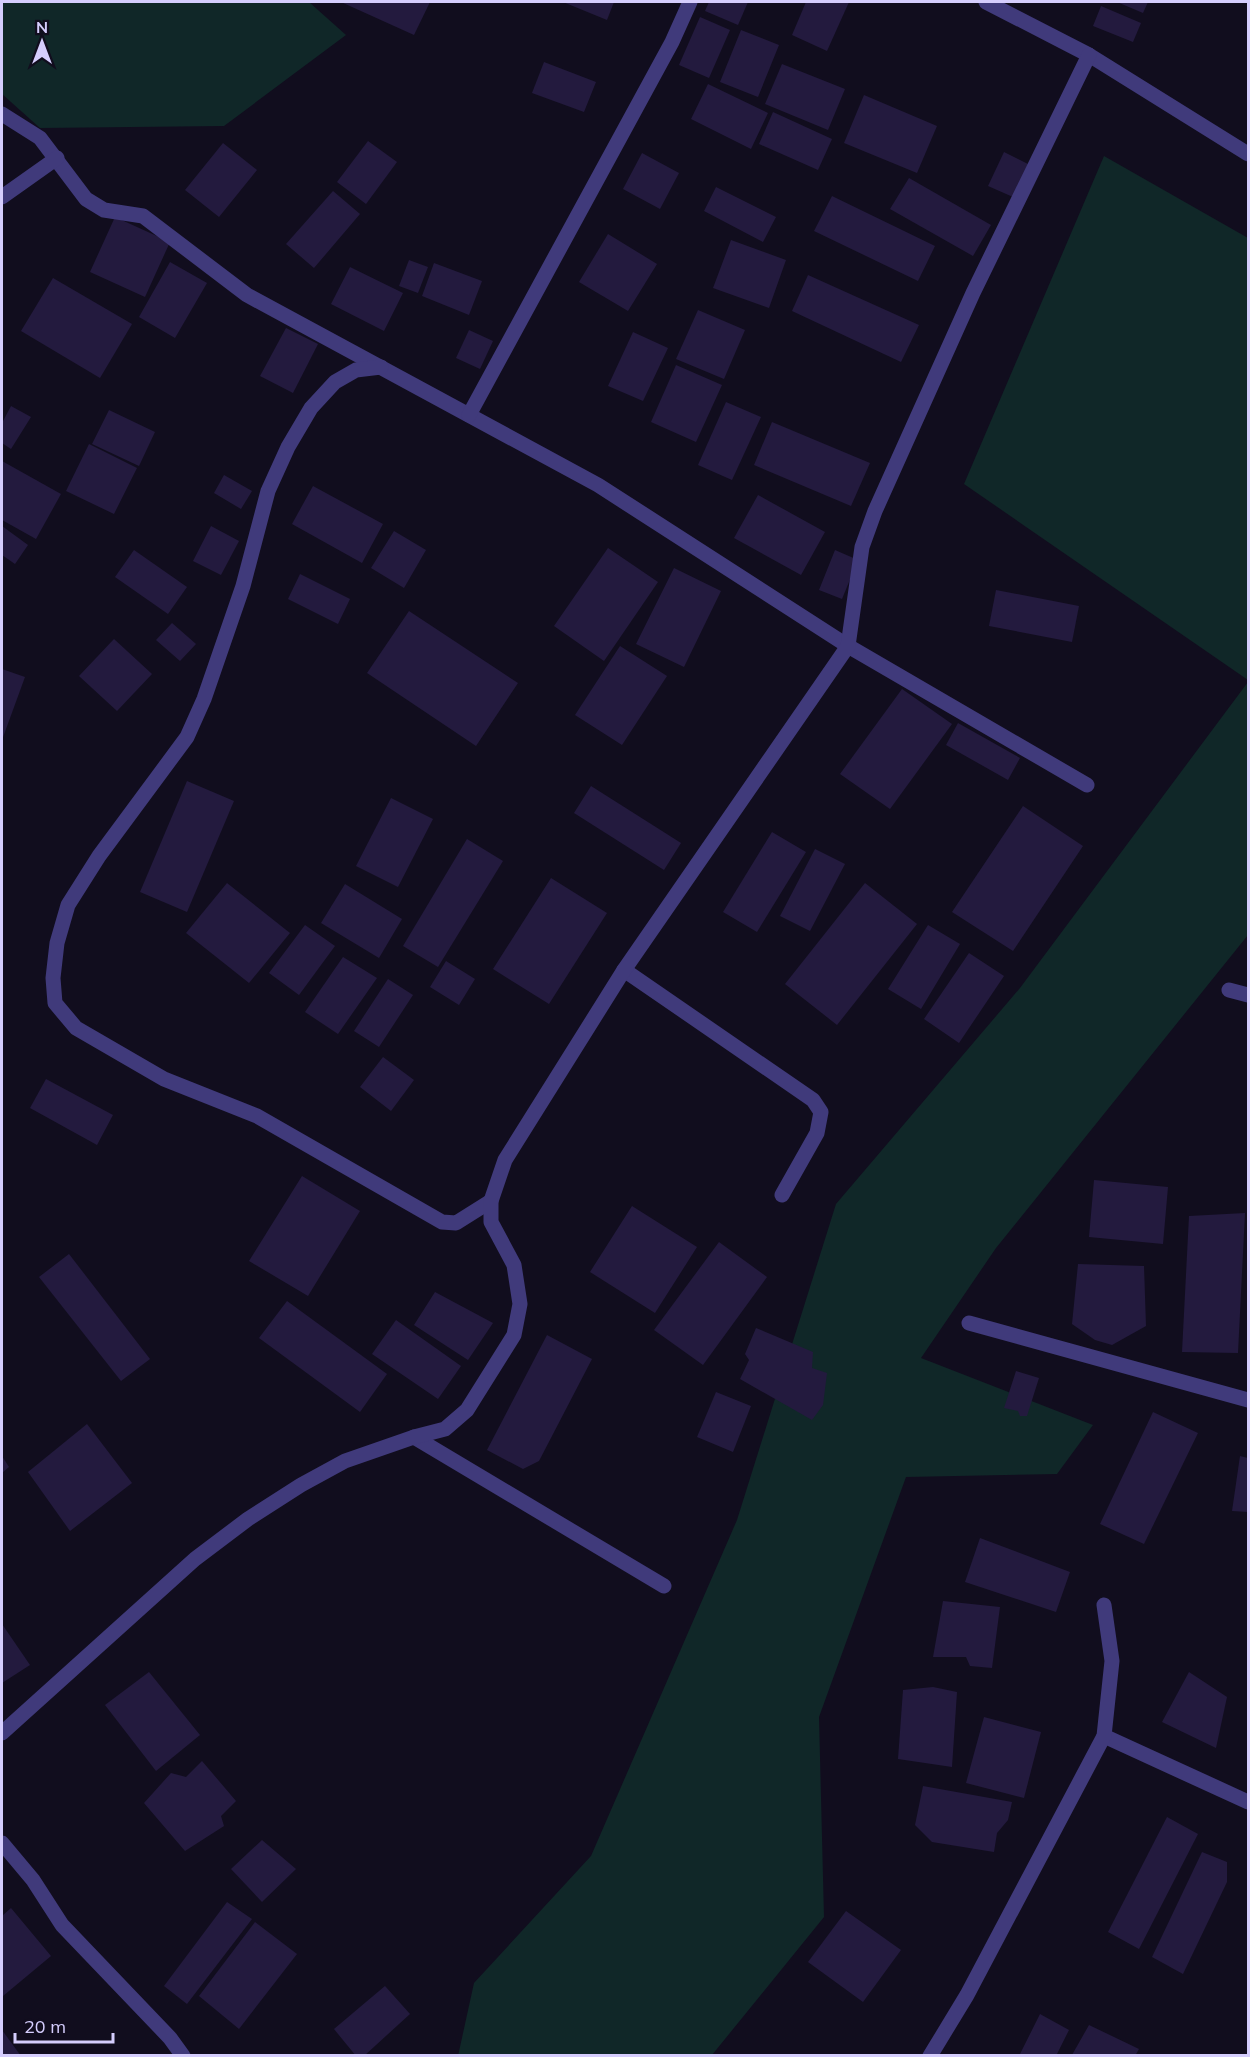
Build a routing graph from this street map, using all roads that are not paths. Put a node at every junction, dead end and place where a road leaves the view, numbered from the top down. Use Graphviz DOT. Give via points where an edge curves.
graph roads {
  1 [pos="690,2"];
  2 [pos="986,2"];
  3 [pos="1089,56"];
  4 [pos="2,114"];
  5 [pos="1248,154"];
  6 [pos="57,158"];
  7 [pos="2,197"];
  8 [pos="381,367"];
  9 [pos="469,415"];
  10 [pos="848,646"];
  11 [pos="1087,785"];
  12 [pos="624,970"];
  13 [pos="1229,990"];
  14 [pos="1248,995"];
  15 [pos="782,1195"];
  16 [pos="491,1201"];
  17 [pos="969,1323"];
  18 [pos="1248,1400"];
  19 [pos="414,1437"];
  20 [pos="664,1586"];
  21 [pos="1104,1605"];
  22 [pos="2,1733"];
  23 [pos="1104,1736"];
  24 [pos="1248,1802"];
  25 [pos="2,1843"];
  26 [pos="183,2055"];
  27 [pos="930,2055"];
  1 -- 9 [label="street" via="672,42"];
  2 -- 3 [label="street"];
  3 -- 5 [label="street"];
  3 -- 10 [label="street" via="973,293 875,511 862,547"];
  4 -- 6 [label="street" via="40,138"];
  6 -- 7 [label="street"];
  6 -- 8 [label="street" via="86,199 104,210 143,216 247,295"];
  8 -- 9 [label="street"];
  8 -- 16 [label="street" via="356,370 335,382 311,408 288,447 268,491 243,586 187,737 99,856 68,905 57,943 55,1003 76,1028 141,1066 257,1116 442,1222 456,1223"];
  9 -- 10 [label="street" via="598,485"];
  10 -- 11 [label="street"];
  10 -- 12 [label="street"];
  12 -- 15 [label="street" via="813,1100 821,1112 817,1133"];
  12 -- 16 [label="street" via="505,1160"];
  13 -- 14 [label="street"];
  16 -- 19 [label="street" via="491,1222 514,1265 520,1304 514,1335 467,1410 445,1429"];
  17 -- 18 [label="street"];
  19 -- 20 [label="street"];
  19 -- 22 [label="street" via="345,1461 248,1519 195,1559"];
  21 -- 23 [label="street" via="1112,1661"];
  23 -- 24 [label="street"];
  23 -- 27 [label="street"];
  25 -- 26 [label="street" via="33,1880 62,1925"];
}
